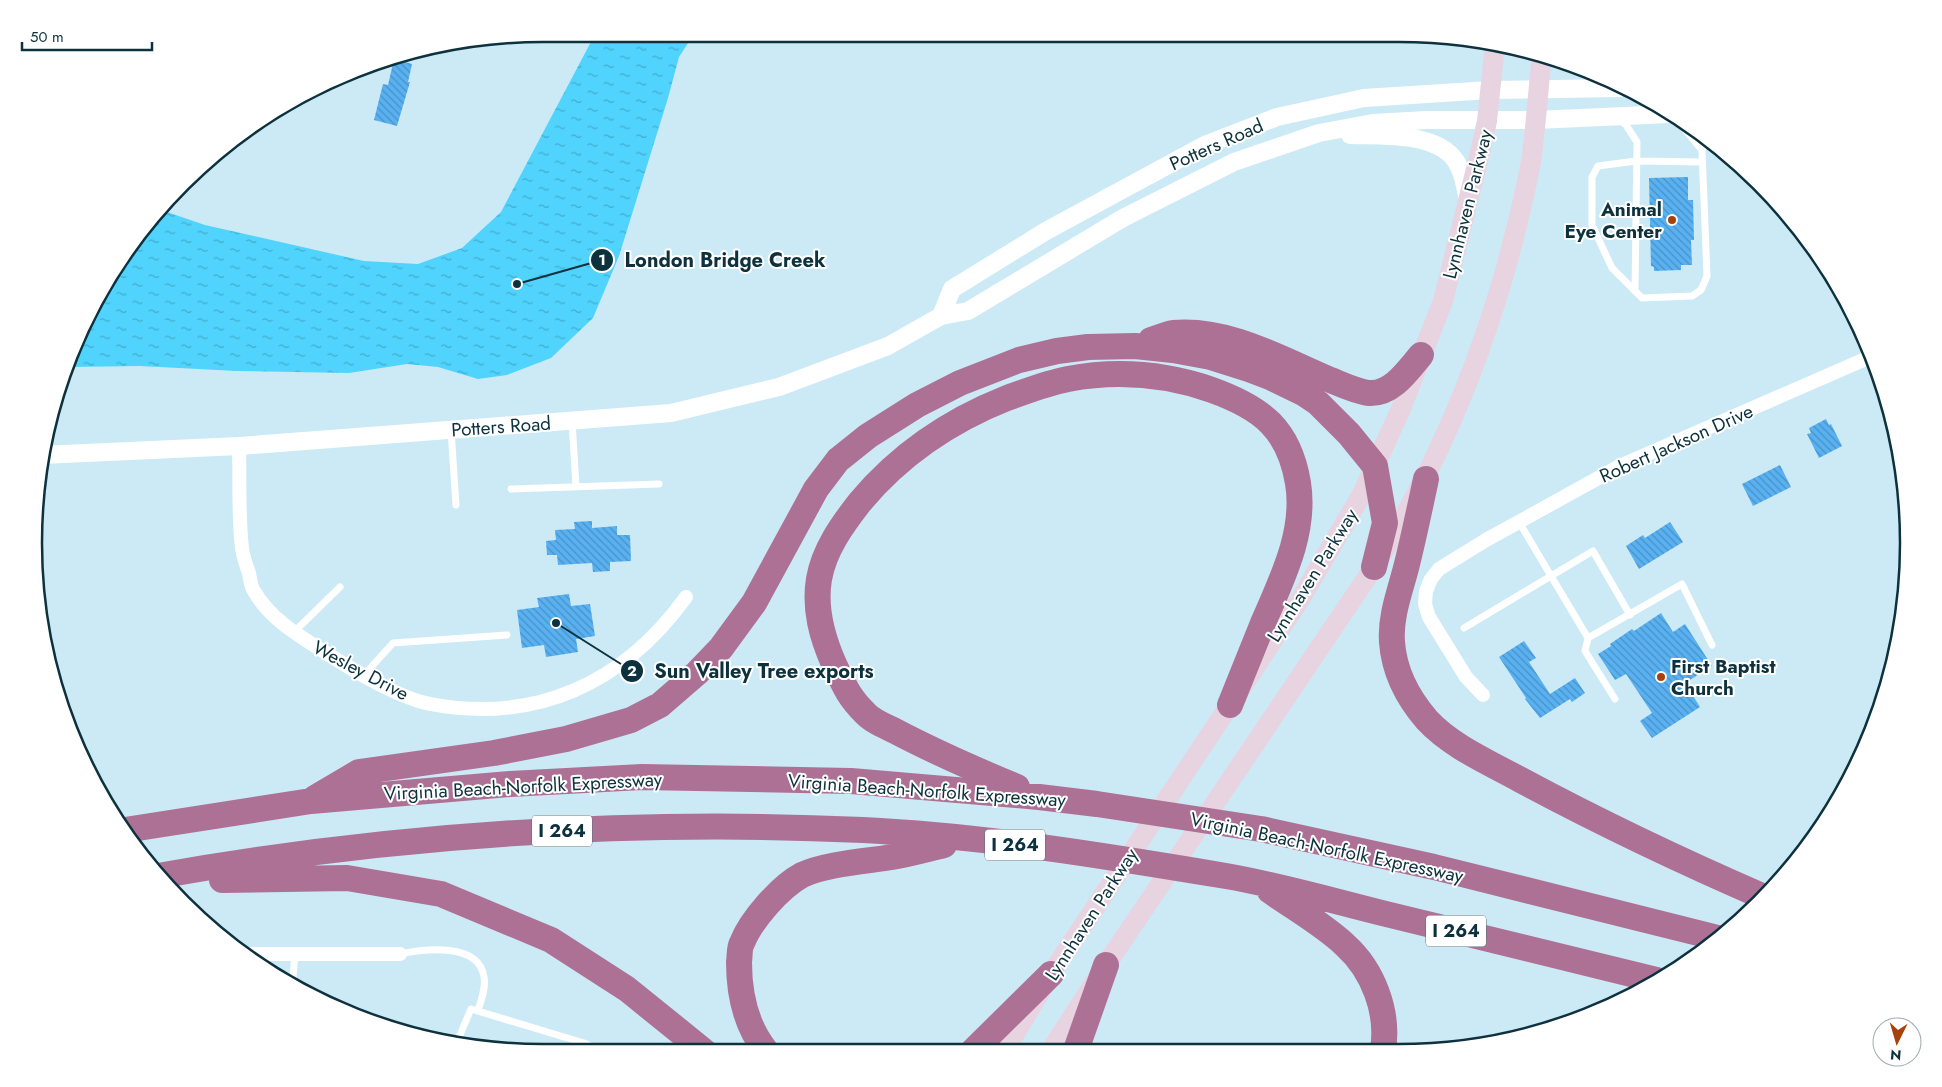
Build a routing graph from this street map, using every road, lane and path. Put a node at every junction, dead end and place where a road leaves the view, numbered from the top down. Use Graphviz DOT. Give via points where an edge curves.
graph roads {
  1 [pos="1494,52"];
  2 [pos="1541,64"];
  3 [pos="1607,88"];
  4 [pos="1490,90"];
  5 [pos="1538,90"];
  6 [pos="1656,114"];
  7 [pos="1613,115"];
  8 [pos="1535,120"];
  9 [pos="1487,121"];
  10 [pos="1320,133"];
  11 [pos="1692,138"];
  12 [pos="1703,146"];
  13 [pos="1702,150"];
  14 [pos="1636,161"];
  15 [pos="1702,162"];
  16 [pos="1468,200"];
  17 [pos="1635,291"];
  18 [pos="941,316"];
  19 [pos="1134,346"];
  20 [pos="1421,355"];
  21 [pos="1864,360"];
  22 [pos="572,420"];
  23 [pos="451,430"];
  24 [pos="239,446"];
  25 [pos="51,455"];
  26 [pos="1375,466"];
  27 [pos="1426,479"];
  28 [pos="659,484"];
  29 [pos="576,487"];
  30 [pos="511,489"];
  31 [pos="456,505"];
  32 [pos="1519,522"];
  33 [pos="1374,567"];
  34 [pos="1551,576"];
  35 [pos="340,587"];
  36 [pos="686,597"];
  37 [pos="1630,615"];
  38 [pos="1464,628"];
  39 [pos="294,632"];
  40 [pos="507,635"];
  41 [pos="1588,638"];
  42 [pos="1712,645"];
  43 [pos="364,675"];
  44 [pos="1483,695"];
  45 [pos="1615,699"];
  46 [pos="1230,705"];
  47 [pos="1039,797"];
  48 [pos="310,801"];
  49 [pos="132,829"];
  50 [pos="968,840"];
  51 [pos="167,875"];
  52 [pos="172,880"];
  53 [pos="1257,882"];
  54 [pos="1757,894"];
  55 [pos="1709,936"];
  56 [pos="257,954"];
  57 [pos="295,954"];
  58 [pos="400,954"];
  59 [pos="1106,965"];
  60 [pos="1051,974"];
  61 [pos="293,977"];
  62 [pos="1647,978"];
  63 [pos="478,1011"];
  64 [pos="459,1037"];
  65 [pos="588,1044"];
  66 [pos="695,1044"];
  67 [pos="762,1044"];
  68 [pos="980,1044"];
  69 [pos="1009,1044"];
  70 [pos="1055,1044"];
  71 [pos="1078,1044"];
  72 [pos="1384,1044"];
  1 -- 4 [label="main road, Lynnhaven Parkway"];
  2 -- 5 [label="main road"];
  3 -- 5 [label="street, Potters Road"];
  4 -- 5 [label="street, Potters Road"];
  4 -- 9 [label="main road, Lynnhaven Parkway"];
  4 -- 18 [label="street, Potters Road" via="1364,98 1277,117 1205,145 1046,231 952,289"];
  5 -- 8 [label="main road"];
  6 -- 7 [label="street, Potters Road"];
  7 -- 8 [label="street, Potters Road"];
  7 -- 14 [label="lane" via="1626,125 1637,142"];
  8 -- 9 [label="street, Potters Road"];
  8 -- 27 [label="main road" via="1515,235 1499,291 1476,362"];
  9 -- 10 [label="street, Potters Road" via="1373,123"];
  9 -- 16 [label="main road, Lynnhaven Parkway"];
  10 -- 16 [label="street" via="1416,138 1446,150 1459,166"];
  10 -- 18 [label="street, Potters Road" via="1234,162 1123,218 968,311"];
  11 -- 13 [label="lane"];
  12 -- 13 [label="lane"];
  13 -- 15 [label="lane"];
  14 -- 15 [label="lane"];
  14 -- 17 [label="lane"];
  14 -- 17 [label="lane" via="1598,166 1592,177 1592,225 1612,268"];
  15 -- 17 [label="lane" via="1707,276 1701,290 1692,296 1642,298"];
  16 -- 20 [label="main road, Lynnhaven Parkway" via="1443,301"];
  18 -- 22 [label="street, Potters Road" via="888,346 779,387 671,413"];
  19 -- 20 [label="highway" via="1172,333 1208,333 1250,346 1347,387 1371,393 1390,388"];
  19 -- 26 [label="highway" via="1212,357 1303,393 1318,403"];
  19 -- 48 [label="highway" via="1057,351 995,368 917,405 868,436 838,460 816,489 754,603 720,648 660,705 631,720 566,740 359,772"];
  20 -- 26 [label="main road, Lynnhaven Parkway"];
  21 -- 32 [label="street, Robert Jackson Drive" via="1620,466"];
  22 -- 23 [label="street, Potters Road"];
  22 -- 29 [label="lane"];
  23 -- 24 [label="street, Potters Road"];
  23 -- 31 [label="lane"];
  24 -- 25 [label="street, Potters Road"];
  24 -- 39 [label="street, Wesley Drive" via="242,549 253,591 280,623"];
  26 -- 33 [label="highway" via="1385,523"];
  26 -- 46 [label="main road, Lynnhaven Parkway" via="1301,598"];
  27 -- 33 [label="main road"];
  27 -- 54 [label="highway" via="1394,615 1392,641 1402,683 1413,703 1446,736 1480,758 1674,858"];
  28 -- 29 [label="lane"];
  29 -- 30 [label="lane"];
  32 -- 34 [label="lane"];
  32 -- 44 [label="street, Robert Jackson Drive" via="1440,569 1426,591 1429,617 1466,677"];
  33 -- 59 [label="main road"];
  34 -- 37 [label="lane" via="1593,552"];
  34 -- 38 [label="lane"];
  34 -- 41 [label="lane"];
  35 -- 39 [label="lane"];
  36 -- 43 [label="street, Wesley Drive" via="671,618 631,658 605,676 553,699 519,707 480,710 428,704"];
  37 -- 41 [label="lane"];
  37 -- 42 [label="lane" via="1682,584"];
  39 -- 43 [label="street, Wesley Drive"];
  40 -- 43 [label="lane" via="394,643"];
  41 -- 45 [label="lane" via="1585,651"];
  46 -- 47 [label="highway" via="1286,572 1296,539 1299,485 1292,453 1279,432 1264,416 1232,398 1175,380 1133,374 1066,379 981,408 924,441 875,485 851,513 832,541 819,579 817,606 820,628 845,690 867,716 933,751"];
  46 -- 60 [label="main road, Lynnhaven Parkway"];
  47 -- 48 [label="highway, Virginia Beach-Norfolk Expressway" via="851,781 642,777 510,784"];
  47 -- 55 [label="highway, Virginia Beach-Norfolk Expressway" via="1261,829 1434,867"];
  48 -- 49 [label="highway, Virginia Beach-Norfolk Expressway"];
  50 -- 51 [label="highway, I 264" via="867,831 754,827 537,832 372,845"];
  50 -- 53 [label="highway, I 264" via="1062,851"];
  50 -- 67 [label="highway" via="833,866 803,875 783,889 741,944 739,976 742,1000"];
  52 -- 66 [label="highway" via="347,878 441,894 551,940 627,989"];
  53 -- 62 [label="highway, I 264"];
  53 -- 72 [label="highway" via="1340,940 1358,959 1380,1001 1384,1017"];
  56 -- 57 [label="street"];
  57 -- 58 [label="street"];
  57 -- 61 [label="lane"];
  58 -- 63 [label="lane" via="443,950 461,952 472,958 481,968 484,978"];
  59 -- 70 [label="main road"];
  59 -- 71 [label="highway"];
  60 -- 68 [label="highway"];
  60 -- 69 [label="main road, Lynnhaven Parkway"];
  63 -- 64 [label="lane" via="471,1009"];
  63 -- 65 [label="lane"];
}
